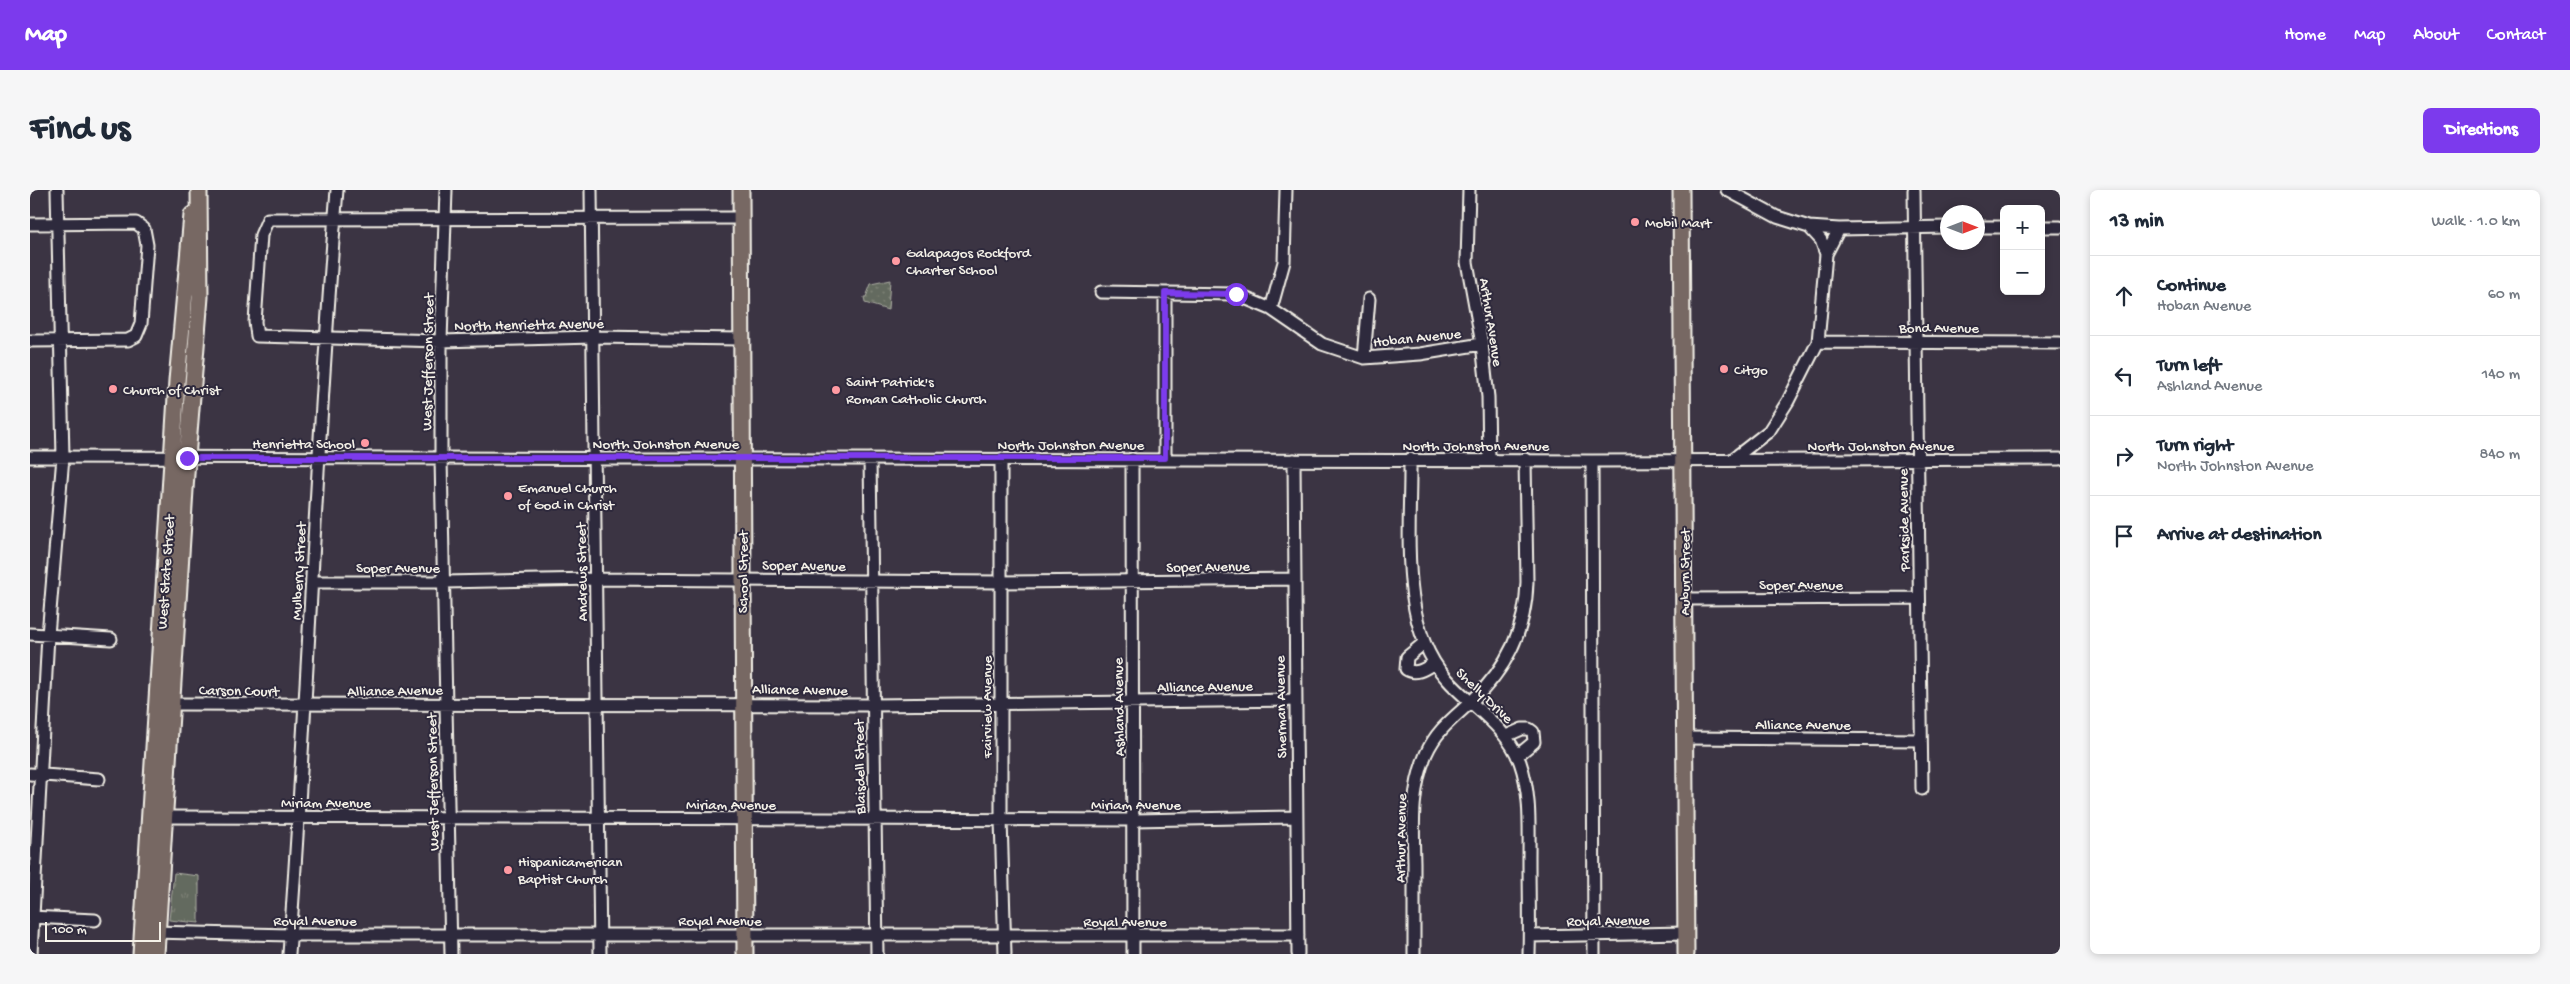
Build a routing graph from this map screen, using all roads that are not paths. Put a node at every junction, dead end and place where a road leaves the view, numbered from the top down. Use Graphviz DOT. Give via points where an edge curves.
graph roads {
  1 [pos="57,190"];
  2 [pos="337,190"];
  3 [pos="446,190"];
  4 [pos="591,190"];
  5 [pos="741,190"];
  6 [pos="1286,190"];
  7 [pos="1469,190"];
  8 [pos="1681,190"];
  9 [pos="1727,190"];
  10 [pos="1914,190"];
  11 [pos="199,191"];
  12 [pos="740,218"];
  13 [pos="446,219"];
  14 [pos="591,219"];
  15 [pos="335,220"];
  16 [pos="30,224"];
  17 [pos="58,224"];
  18 [pos="1914,226"];
  19 [pos="1809,227"];
  20 [pos="1940,227"];
  21 [pos="1985,227"];
  22 [pos="2000,227"];
  23 [pos="2045,227"];
  24 [pos="2060,227"];
  25 [pos="1839,229"];
  26 [pos="1826,254"];
  27 [pos="1101,292"];
  28 [pos="1165,293"];
  29 [pos="1369,298"];
  30 [pos="1271,309"];
  31 [pos="593,337"];
  32 [pos="328,339"];
  33 [pos="741,339"];
  34 [pos="30,341"];
  35 [pos="60,341"];
  36 [pos="441,341"];
  37 [pos="1818,342"];
  38 [pos="1916,342"];
  39 [pos="2060,343"];
  40 [pos="1482,344"];
  41 [pos="1364,358"];
  42 [pos="30,457"];
  43 [pos="63,457"];
  44 [pos="594,457"];
  45 [pos="319,458"];
  46 [pos="441,458"];
  47 [pos="742,458"];
  48 [pos="1165,458"];
  49 [pos="180,459"];
  50 [pos="870,459"];
  51 [pos="1001,459"];
  52 [pos="1132,459"];
  53 [pos="1410,459"];
  54 [pos="1489,459"];
  55 [pos="1525,459"];
  56 [pos="1684,459"];
  57 [pos="1734,459"];
  58 [pos="2060,459"];
  59 [pos="1294,460"];
  60 [pos="1917,460"];
  61 [pos="1592,461"];
  62 [pos="596,579"];
  63 [pos="742,579"];
  64 [pos="1294,579"];
  65 [pos="313,582"];
  66 [pos="445,582"];
  67 [pos="872,582"];
  68 [pos="1000,582"];
  69 [pos="1131,582"];
  70 [pos="1919,598"];
  71 [pos="1684,599"];
  72 [pos="30,634"];
  73 [pos="48,635"];
  74 [pos="111,639"];
  75 [pos="1424,643"];
  76 [pos="1434,663"];
  77 [pos="1295,700"];
  78 [pos="1472,701"];
  79 [pos="1133,702"];
  80 [pos="596,703"];
  81 [pos="172,704"];
  82 [pos="446,704"];
  83 [pos="744,704"];
  84 [pos="1001,704"];
  85 [pos="873,705"];
  86 [pos="306,706"];
  87 [pos="1506,736"];
  88 [pos="1686,738"];
  89 [pos="1920,740"];
  90 [pos="1517,756"];
  91 [pos="30,774"];
  92 [pos="42,774"];
  93 [pos="100,779"];
  94 [pos="1922,789"];
  95 [pos="165,817"];
  96 [pos="299,817"];
  97 [pos="447,817"];
  98 [pos="1296,817"];
  99 [pos="1001,818"];
  100 [pos="597,819"];
  101 [pos="875,819"];
  102 [pos="744,820"];
  103 [pos="1134,820"];
  104 [pos="32,917"];
  105 [pos="95,920"];
  106 [pos="142,932"];
  107 [pos="158,933"];
  108 [pos="1686,933"];
  109 [pos="1298,934"];
  110 [pos="290,935"];
  111 [pos="451,935"];
  112 [pos="600,935"];
  113 [pos="745,935"];
  114 [pos="877,936"];
  115 [pos="1004,936"];
  116 [pos="1133,936"];
  117 [pos="1530,936"];
  118 [pos="1594,936"];
  119 [pos="30,954"];
  120 [pos="141,954"];
  121 [pos="156,954"];
  122 [pos="288,954"];
  123 [pos="451,954"];
  124 [pos="600,954"];
  125 [pos="745,954"];
  126 [pos="877,954"];
  127 [pos="1004,954"];
  128 [pos="1133,954"];
  129 [pos="1298,954"];
  130 [pos="1414,954"];
  131 [pos="1529,954"];
  132 [pos="1594,954"];
  133 [pos="1686,954"];
  1 -- 17 [label="street"];
  2 -- 15 [label="street, Mulberry Street"];
  3 -- 13 [label="street, West Jefferson Street"];
  4 -- 14 [label="street, Andrews Street"];
  5 -- 12 [label="main road, School Street"];
  6 -- 30 [label="street" via="1284,262"];
  7 -- 40 [label="street, Arthur Avenue" via="1467,262"];
  8 -- 56 [label="main road, Auburn Street"];
  9 -- 19 [label="street" via="1777,217"];
  10 -- 18 [label="street, Parkside Avenue"];
  11 -- 49 [label="main road, West State Street" via="191,219"];
  12 -- 14 [label="street"];
  12 -- 33 [label="main road, School Street"];
  13 -- 14 [label="street"];
  13 -- 15 [label="street"];
  13 -- 36 [label="street, West Jefferson Street"];
  14 -- 31 [label="street, Andrews Street"];
  15 -- 32 [label="street, Mulberry Street"];
  15 -- 32 [label="street, North Henrietta Avenue" via="268,219 261,235 255,322 258,336"];
  16 -- 17 [label="street"];
  17 -- 35 [label="street"];
  17 -- 35 [label="street" via="136,223 144,229 147,245 141,324 136,336 128,340"];
  18 -- 20 [label="street"];
  18 -- 25 [label="street"];
  18 -- 38 [label="street, Parkside Avenue"];
  19 -- 25 [label="street"];
  19 -- 26 [label="street" via="1821,240"];
  21 -- 22 [label="street"];
  23 -- 24 [label="street"];
  25 -- 26 [label="street"];
  26 -- 37 [label="street"];
  27 -- 28 [label="street, Hoban Avenue"];
  28 -- 30 [label="street, Hoban Avenue" via="1236,294"];
  28 -- 48 [label="street"];
  29 -- 41 [label="street"];
  30 -- 41 [label="street, Hoban Avenue" via="1322,344"];
  31 -- 33 [label="street, North Henrietta Avenue"];
  31 -- 36 [label="street, North Henrietta Avenue"];
  31 -- 44 [label="street, Andrews Street"];
  32 -- 36 [label="street, North Henrietta Avenue"];
  32 -- 45 [label="street, Mulberry Street"];
  33 -- 47 [label="main road, School Street"];
  34 -- 35 [label="street"];
  35 -- 43 [label="street"];
  36 -- 46 [label="street, West Jefferson Street"];
  37 -- 38 [label="street, Bond Avenue"];
  37 -- 57 [label="street" via="1769,431"];
  38 -- 39 [label="street, Bond Avenue"];
  38 -- 60 [label="street, Parkside Avenue"];
  40 -- 41 [label="street, Hoban Avenue" via="1420,354"];
  40 -- 54 [label="street, Arthur Avenue" via="1488,397"];
  42 -- 43 [label="street, North Johnston Avenue"];
  43 -- 49 [label="street, North Johnston Avenue"];
  43 -- 73 [label="street"];
  44 -- 46 [label="street, North Johnston Avenue"];
  44 -- 47 [label="street, North Johnston Avenue"];
  44 -- 62 [label="street, Andrews Street"];
  45 -- 46 [label="street, North Johnston Avenue"];
  45 -- 49 [label="street, North Johnston Avenue"];
  45 -- 65 [label="street, Mulberry Street"];
  46 -- 66 [label="street, West Jefferson Street"];
  47 -- 50 [label="street, North Johnston Avenue"];
  47 -- 63 [label="main road, School Street"];
  48 -- 52 [label="street, North Johnston Avenue"];
  48 -- 59 [label="street, North Johnston Avenue"];
  49 -- 81 [label="main road, West State Street"];
  49 -- 106 [label="main road, West State Street"];
  50 -- 51 [label="street, North Johnston Avenue"];
  50 -- 67 [label="street, Blaisdell Street"];
  51 -- 52 [label="street, North Johnston Avenue"];
  51 -- 68 [label="street, Fairview Avenue"];
  52 -- 69 [label="street, Ashland Avenue"];
  53 -- 54 [label="street, North Johnston Avenue"];
  53 -- 59 [label="street, North Johnston Avenue"];
  53 -- 75 [label="street, Shelly Drive" via="1411,593"];
  54 -- 55 [label="street, North Johnston Avenue"];
  55 -- 61 [label="street, North Johnston Avenue"];
  55 -- 78 [label="street, Arthur Avenue" via="1527,582 1524,620 1506,660"];
  56 -- 57 [label="street, North Johnston Avenue"];
  56 -- 61 [label="street, North Johnston Avenue"];
  56 -- 71 [label="main road, Auburn Street"];
  57 -- 60 [label="street, North Johnston Avenue"];
  58 -- 60 [label="street, North Johnston Avenue"];
  59 -- 64 [label="street, Sherman Avenue"];
  60 -- 70 [label="street, Parkside Avenue"];
  61 -- 118 [label="street"];
  62 -- 63 [label="street, Soper Avenue"];
  62 -- 66 [label="street, Soper Avenue"];
  62 -- 80 [label="street, Andrews Street"];
  63 -- 67 [label="street, Soper Avenue"];
  63 -- 83 [label="main road, School Street"];
  64 -- 69 [label="street, Soper Avenue"];
  64 -- 77 [label="street, Sherman Avenue"];
  65 -- 66 [label="street, Soper Avenue"];
  65 -- 86 [label="street, Mulberry Street"];
  66 -- 82 [label="street, West Jefferson Street"];
  67 -- 68 [label="street, Soper Avenue"];
  67 -- 85 [label="street, Blaisdell Street"];
  68 -- 69 [label="street, Soper Avenue"];
  68 -- 84 [label="street, Fairview Avenue"];
  69 -- 79 [label="street, Ashland Avenue"];
  70 -- 71 [label="street, Soper Avenue"];
  70 -- 89 [label="street, Parkside Avenue"];
  71 -- 88 [label="main road, Auburn Street"];
  72 -- 73 [label="street"];
  73 -- 74 [label="street"];
  73 -- 92 [label="street"];
  75 -- 76 [label="street, Shelly Drive"];
  75 -- 76 [label="street" via="1407,657 1406,669 1418,671"];
  76 -- 78 [label="street, Shelly Drive" via="1447,680"];
  77 -- 79 [label="street, Alliance Avenue"];
  77 -- 98 [label="street, Sherman Avenue"];
  78 -- 87 [label="street, Shelly Drive"];
  78 -- 130 [label="street, Arthur Avenue" via="1438,733 1426,754 1415,789"];
  79 -- 84 [label="street, Alliance Avenue"];
  79 -- 103 [label="street, Ashland Avenue"];
  80 -- 82 [label="street, Alliance Avenue"];
  80 -- 83 [label="street, Alliance Avenue"];
  80 -- 100 [label="street, Andrews Street"];
  81 -- 86 [label="street, Carson Court"];
  81 -- 95 [label="main road, West State Street"];
  82 -- 86 [label="street, Alliance Avenue"];
  82 -- 97 [label="street, West Jefferson Street"];
  83 -- 85 [label="street, Alliance Avenue"];
  83 -- 102 [label="main road, School Street"];
  84 -- 85 [label="street, Alliance Avenue"];
  84 -- 99 [label="street, Fairview Avenue"];
  85 -- 101 [label="street, Blaisdell Street"];
  86 -- 96 [label="street, Mulberry Street"];
  87 -- 90 [label="street, Shelly Drive"];
  87 -- 90 [label="street" via="1526,728 1533,732 1534,742"];
  88 -- 89 [label="street, Alliance Avenue"];
  88 -- 108 [label="main road, Auburn Street"];
  89 -- 94 [label="street, Parkside Avenue"];
  90 -- 117 [label="street, Shelly Drive" via="1528,801"];
  91 -- 92 [label="street"];
  92 -- 93 [label="street"];
  92 -- 104 [label="street"];
  95 -- 96 [label="street, Miriam Avenue"];
  95 -- 107 [label="main road, West State Street"];
  96 -- 97 [label="street, Miriam Avenue"];
  96 -- 110 [label="street, Mulberry Street"];
  97 -- 100 [label="street, Miriam Avenue"];
  97 -- 111 [label="street, West Jefferson Street"];
  98 -- 103 [label="street, Miriam Avenue"];
  98 -- 109 [label="street, Sherman Avenue"];
  99 -- 101 [label="street, Miriam Avenue"];
  99 -- 103 [label="street, Miriam Avenue"];
  99 -- 115 [label="street, Fairview Avenue"];
  100 -- 102 [label="street, Miriam Avenue"];
  100 -- 112 [label="street, Andrews Street"];
  101 -- 102 [label="street, Miriam Avenue"];
  101 -- 114 [label="street, Blaisdell Street"];
  102 -- 113 [label="main road, School Street"];
  103 -- 116 [label="street, Ashland Avenue"];
  104 -- 105 [label="street"];
  104 -- 119 [label="street"];
  106 -- 107 [label="street, Royal Avenue"];
  106 -- 120 [label="main road, West State Street"];
  107 -- 110 [label="street, Royal Avenue"];
  107 -- 121 [label="main road, West State Street"];
  108 -- 118 [label="street, Royal Avenue"];
  108 -- 133 [label="main road, Auburn Street"];
  109 -- 116 [label="street, Royal Avenue"];
  109 -- 129 [label="street, Sherman Avenue"];
  110 -- 111 [label="street, Royal Avenue"];
  110 -- 122 [label="street, Mulberry Street"];
  111 -- 112 [label="street, Royal Avenue"];
  111 -- 123 [label="street, West Jefferson Street"];
  112 -- 113 [label="street, Royal Avenue"];
  112 -- 124 [label="street, Andrews Street"];
  113 -- 114 [label="street, Royal Avenue"];
  113 -- 125 [label="main road, School Street"];
  114 -- 115 [label="street, Royal Avenue"];
  114 -- 126 [label="street, Blaisdell Street"];
  115 -- 116 [label="street, Royal Avenue"];
  115 -- 127 [label="street, Fairview Avenue"];
  116 -- 128 [label="street, Ashland Avenue"];
  117 -- 118 [label="street, Royal Avenue"];
  117 -- 131 [label="street, Shelly Drive"];
  118 -- 132 [label="street"];
}
